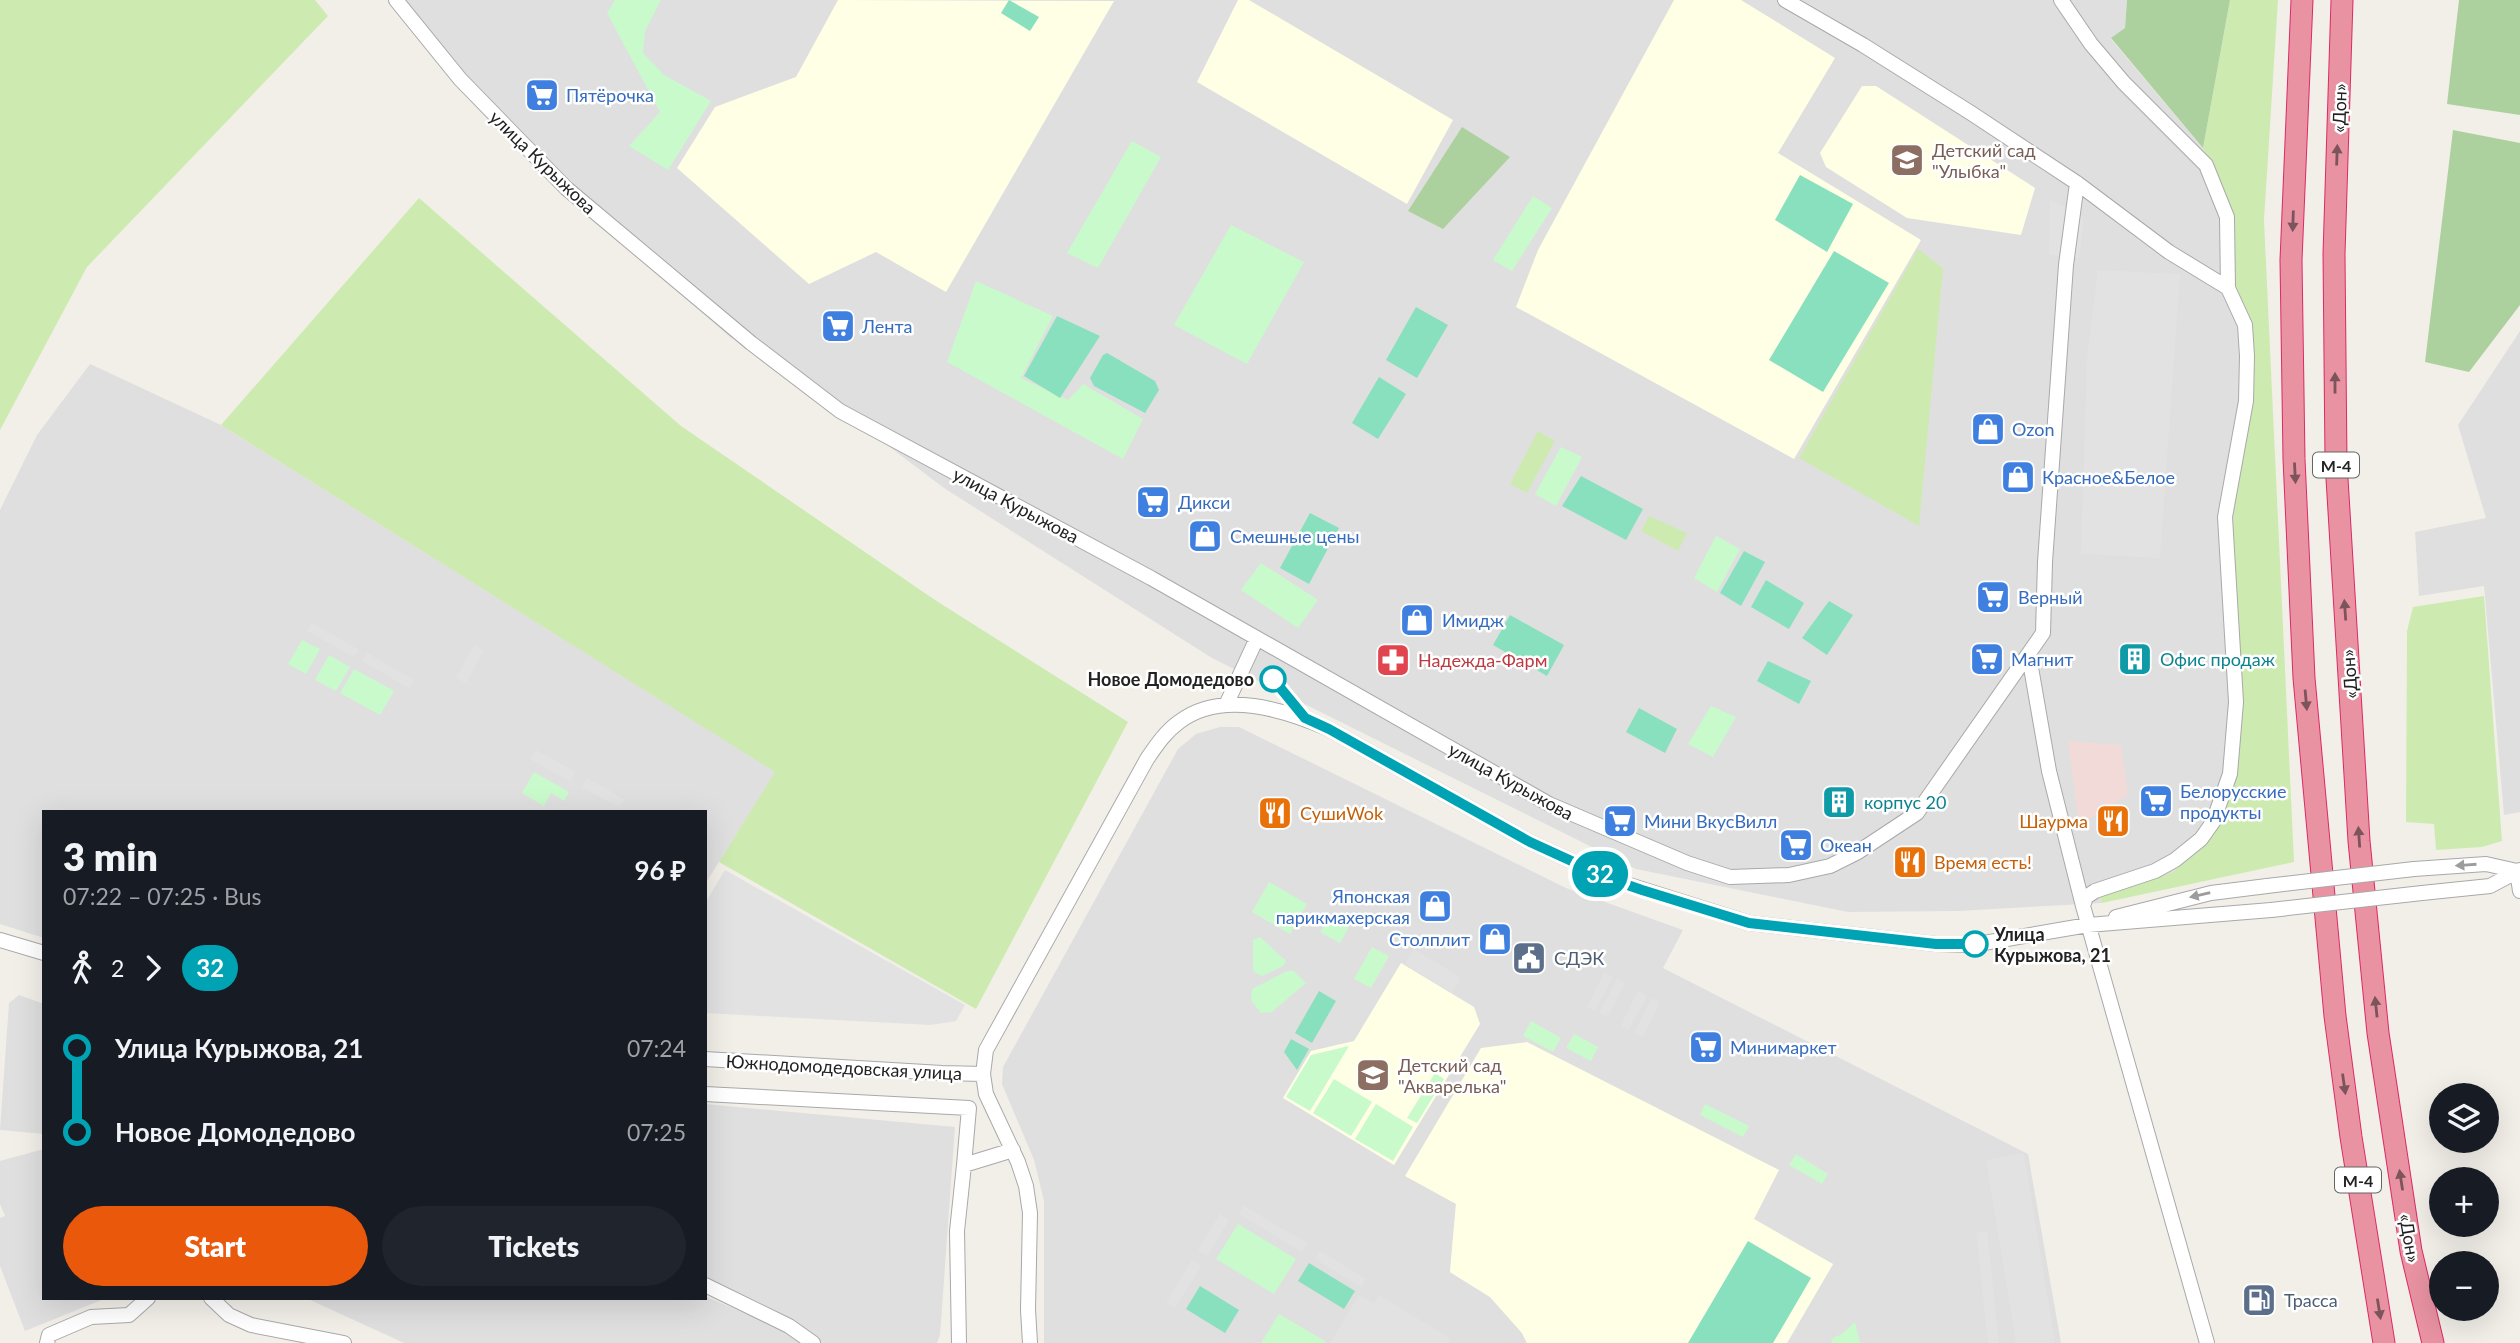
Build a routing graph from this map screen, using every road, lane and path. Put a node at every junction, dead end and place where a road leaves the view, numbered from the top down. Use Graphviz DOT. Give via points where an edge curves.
graph roads {
  1 [pos="396,0"];
  2 [pos="1785,0"];
  3 [pos="2061,0"];
  4 [pos="2302,0"];
  5 [pos="2342,0"];
  6 [pos="2077,183"];
  7 [pos="2228,288"];
  8 [pos="1257,638"];
  9 [pos="2029,656"];
  10 [pos="1226,705"];
  11 [pos="2519,870"];
  12 [pos="2520,891"];
  13 [pos="2083,906"];
  14 [pos="2088,925"];
  15 [pos="0,940"];
  16 [pos="42,952"];
  17 [pos="707,1059"];
  18 [pos="983,1074"];
  19 [pos="707,1094"];
  20 [pos="1013,1150"];
  21 [pos="964,1165"];
  22 [pos="707,1286"];
  23 [pos="146,1300"];
  24 [pos="213,1300"];
  25 [pos="47,1343"];
  26 [pos="344,1343"];
  27 [pos="813,1343"];
  28 [pos="959,1343"];
  29 [pos="1030,1343"];
  30 [pos="2207,1343"];
  31 [pos="2384,1343"];
  32 [pos="2433,1343"];
  1 -- 8 [label="street, улица Курыжова" via="460,79 566,188 840,411"];
  2 -- 6 [label="street"];
  3 -- 7 [label="street" via="2123,83 2206,165 2227,217"];
  4 -- 31 [label="highway, М-4, one-way" via="2291,260 2304,678 2335,1016"];
  32 -- 5 [label="highway, «Дон» / М-4, one-way" via="2411,1251 2378,1033 2360,841 2336,463 2334,254"];
  6 -- 7 [label="street" via="2169,252"];
  6 -- 9 [label="street" via="2066,265 2043,633"];
  7 -- 13 [label="street" via="2245,325 2247,356 2246,401 2225,517 2236,702 2230,774 2213,822 2201,839 2155,871 2095,891"];
  8 -- 9 [label="street, улица Курыжова" via="1549,804 1676,859 1730,877 1789,875 1830,866 1917,813"];
  8 -- 10 [label="street"];
  9 -- 13 [label="street" via="2049,771"];
  10 -- 14 [label="street" via="1278,710 1305,718 1542,847 1613,880 1749,923 1972,945"];
  10 -- 18 [label="street" via="1199,710 1179,722 1147,759 986,1050"];
  11 -- 12 [label="street"];
  11 -- 14 [label="street, bridge" via="2490,886"];
  11 -- 14 [label="street, one-way, bridge" via="2486,863 2211,893"];
  13 -- 14 [label="street"];
  14 -- 30 [label="street"];
  15 -- 16 [label="street"];
  17 -- 18 [label="street, Южнодомодедовская улица"];
  18 -- 20 [label="street" via="986,1094"];
  19 -- 21 [label="street" via="968,1108"];
  20 -- 21 [label="street"];
  20 -- 29 [label="street" via="1030,1213"];
  21 -- 28 [label="street" via="957,1231"];
  22 -- 27 [label="street" via="789,1326"];
  23 -- 25 [label="street" via="129,1315 91,1317 49,1335"];
  24 -- 26 [label="street" via="229,1315 251,1325"];
}
